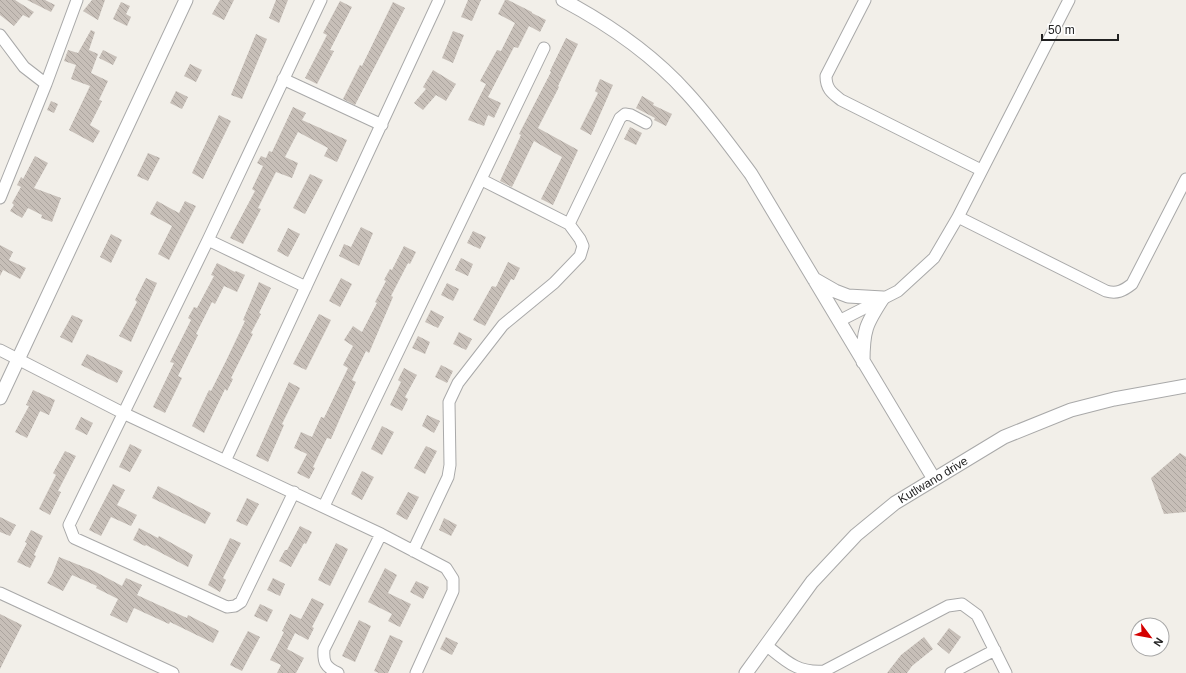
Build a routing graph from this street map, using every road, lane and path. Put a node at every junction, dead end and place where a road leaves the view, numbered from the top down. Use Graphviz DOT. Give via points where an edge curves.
graph roads {
  1 [pos="77,0"];
  2 [pos="186,0"];
  3 [pos="321,0"];
  4 [pos="439,0"];
  5 [pos="563,0"];
  6 [pos="865,0"];
  7 [pos="1069,0"];
  8 [pos="0,35"];
  9 [pos="544,48"];
  10 [pos="284,79"];
  11 [pos="46,84"];
  12 [pos="646,123"];
  13 [pos="382,125"];
  14 [pos="981,170"];
  15 [pos="1186,179"];
  16 [pos="482,180"];
  17 [pos="0,198"];
  18 [pos="958,217"];
  19 [pos="569,224"];
  20 [pos="208,240"];
  21 [pos="813,279"];
  22 [pos="306,288"];
  23 [pos="883,298"];
  24 [pos="839,321"];
  25 [pos="0,350"];
  26 [pos="18,361"];
  27 [pos="863,362"];
  28 [pos="1186,386"];
  29 [pos="0,398"];
  30 [pos="123,413"];
  31 [pos="226,460"];
  32 [pos="934,479"];
  33 [pos="294,492"];
  34 [pos="324,506"];
  35 [pos="381,534"];
  36 [pos="414,551"];
  37 [pos="0,593"];
  38 [pos="766,644"];
  39 [pos="995,650"];
  40 [pos="173,673"];
  41 [pos="338,673"];
  42 [pos="416,673"];
  43 [pos="746,673"];
  44 [pos="951,673"];
  45 [pos="1006,673"];
  1 -- 11 [label="street"];
  2 -- 26 [label="street"];
  3 -- 10 [label="street"];
  4 -- 13 [label="street"];
  5 -- 21 [label="street" via="642,52 686,92 751,174"];
  6 -- 14 [label="street" via="826,76 830,92 841,100"];
  7 -- 14 [label="street"];
  8 -- 11 [label="street" via="24,67"];
  9 -- 16 [label="street"];
  10 -- 13 [label="street"];
  10 -- 20 [label="street"];
  11 -- 17 [label="street"];
  12 -- 19 [label="street" via="631,114 625,114 620,118"];
  13 -- 22 [label="street"];
  14 -- 18 [label="street"];
  15 -- 18 [label="street" via="1132,284 1123,291 1114,293"];
  16 -- 19 [label="street"];
  16 -- 34 [label="street"];
  18 -- 23 [label="street" via="934,258 898,291"];
  19 -- 36 [label="street" via="583,246 580,256 554,283 503,324 458,383 448,402 448,477"];
  20 -- 22 [label="street"];
  20 -- 30 [label="street"];
  21 -- 23 [label="street" via="848,296"];
  21 -- 24 [label="street"];
  22 -- 31 [label="street"];
  23 -- 24 [label="street"];
  23 -- 27 [label="street" via="869,320 863,338"];
  24 -- 27 [label="street"];
  25 -- 26 [label="street"];
  26 -- 29 [label="street"];
  26 -- 30 [label="street"];
  27 -- 32 [label="street"];
  28 -- 32 [label="street, Kutlwano drive" via="1071,410 1004,437"];
  30 -- 31 [label="street"];
  30 -- 33 [label="street" via="69,525 74,538 227,607 235,606 241,602"];
  31 -- 33 [label="street"];
  32 -- 38 [label="street, Kutlwano drive" via="895,503 856,535 812,582"];
  33 -- 34 [label="street"];
  34 -- 35 [label="street"];
  35 -- 36 [label="street"];
  35 -- 41 [label="street" via="324,649 323,659 330,669"];
  36 -- 42 [label="street" via="446,568 453,579 454,591"];
  37 -- 40 [label="street"];
  38 -- 39 [label="street" via="790,664 809,672 824,671 948,606 962,604 977,615"];
  38 -- 43 [label="street, Kutlwano drive"];
  39 -- 44 [label="street"];
  39 -- 45 [label="street"];
}
